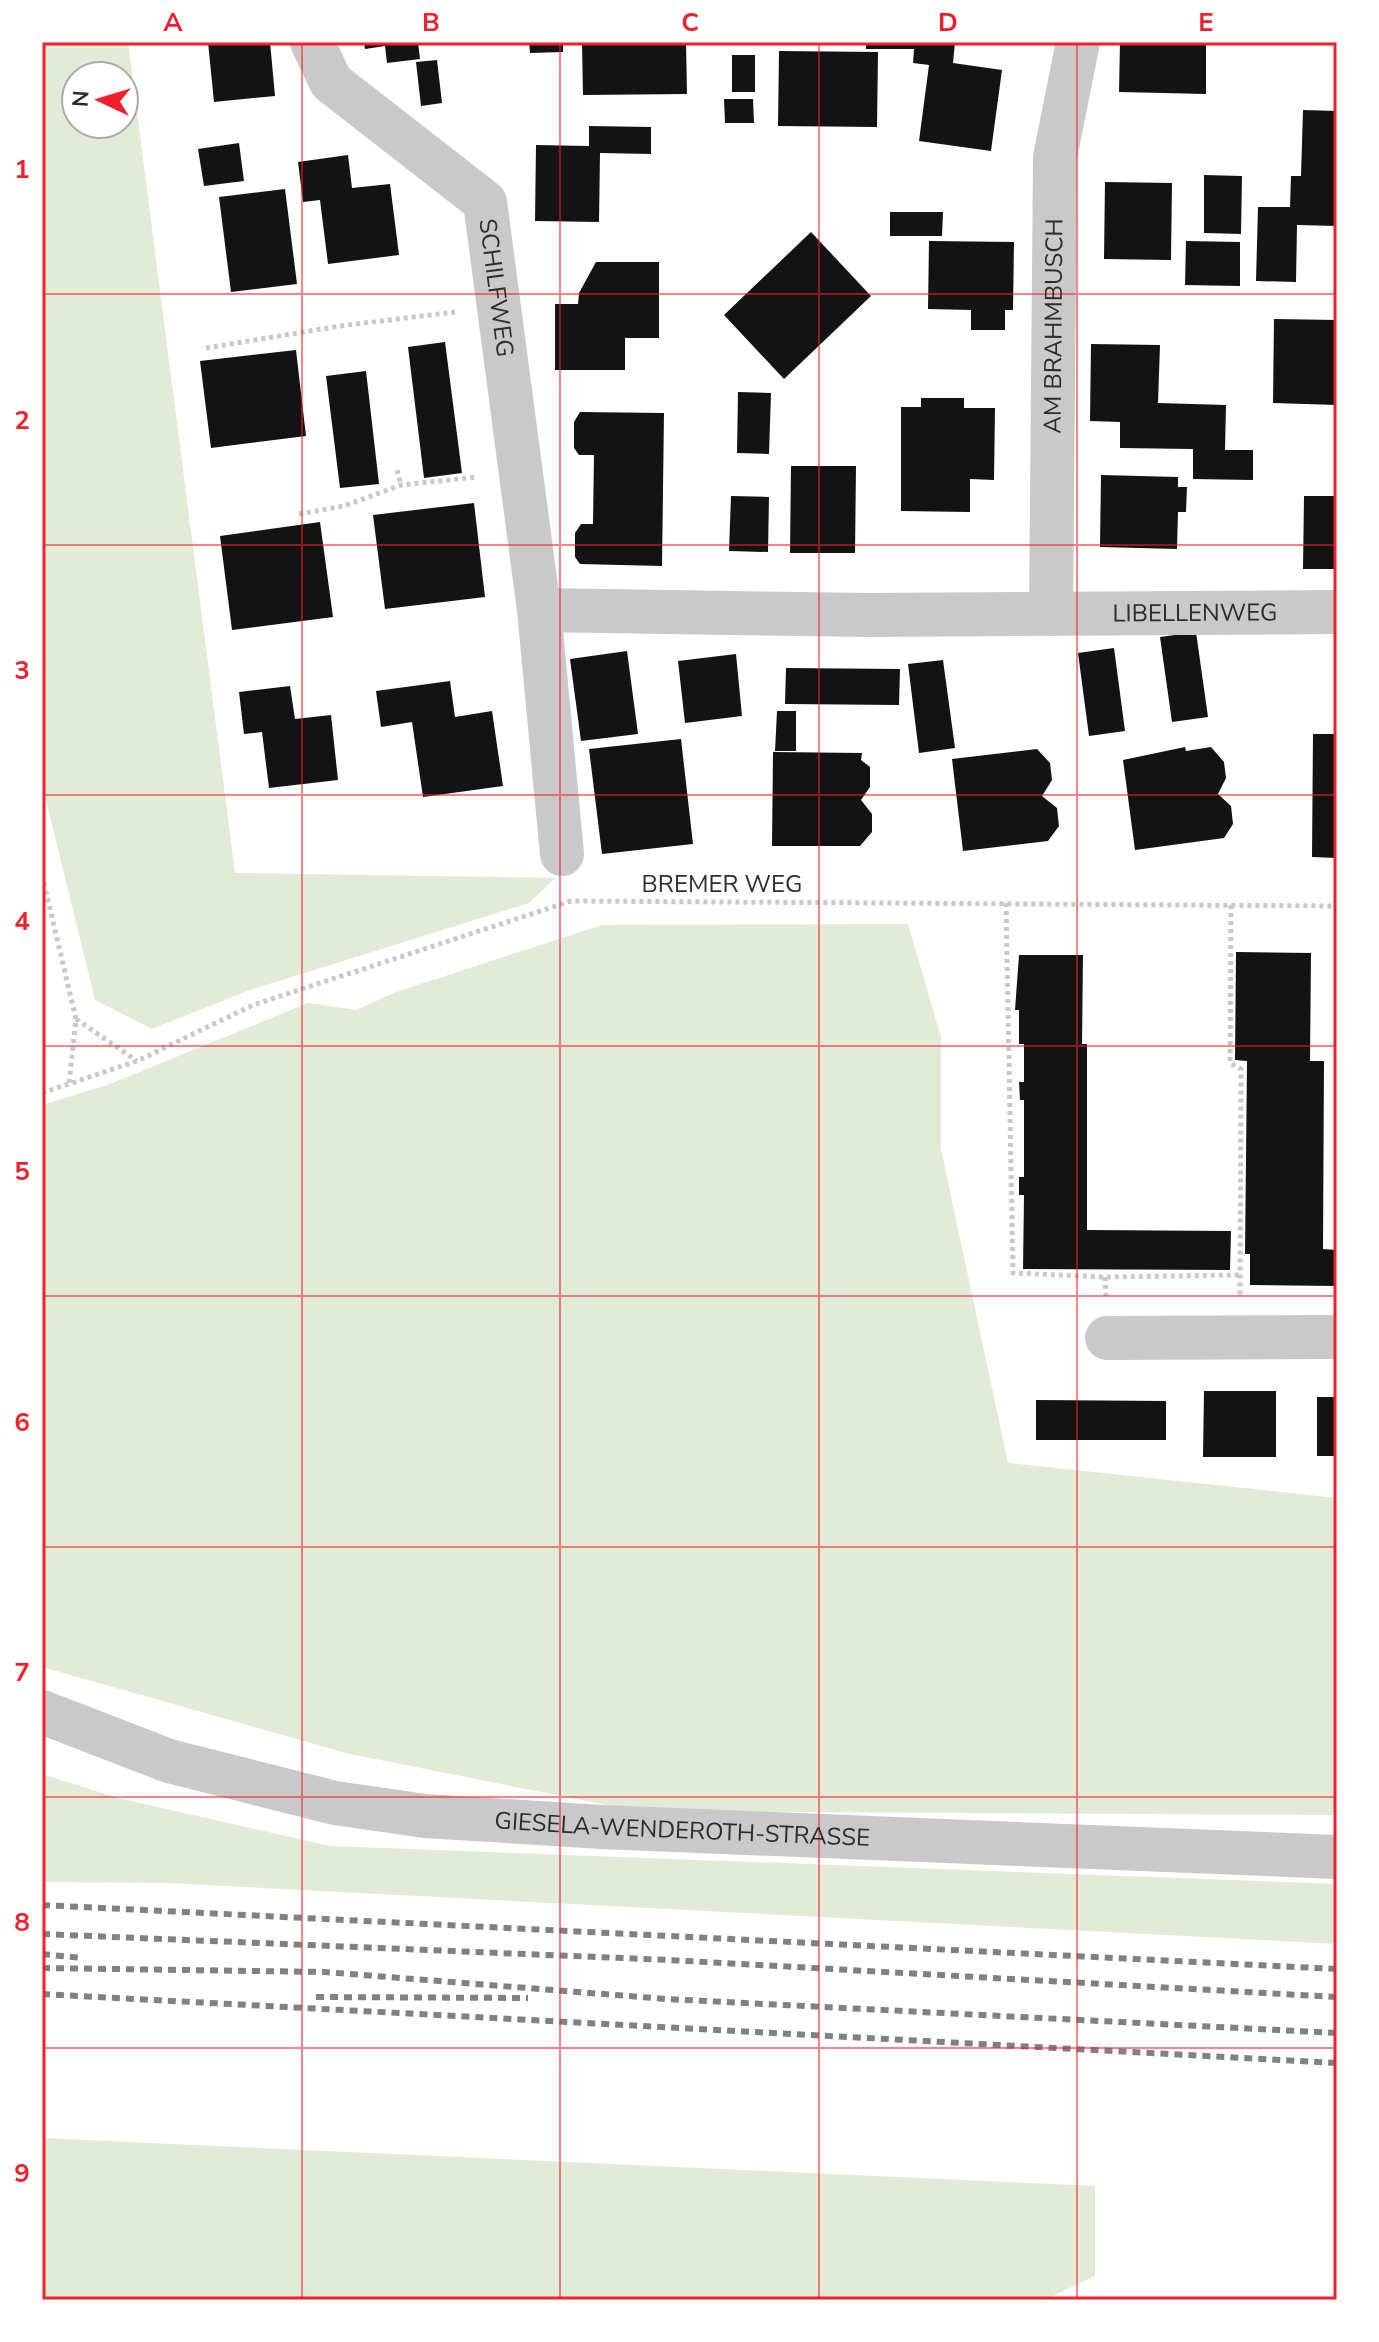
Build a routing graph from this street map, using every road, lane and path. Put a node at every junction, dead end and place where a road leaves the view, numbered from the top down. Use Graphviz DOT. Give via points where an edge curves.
graph roads {
  1 [pos="312,42"];
  2 [pos="1078,42"];
  3 [pos="499,307"];
  4 [pos="206,348"];
  5 [pos="397,470"];
  6 [pos="523,472"];
  7 [pos="401,485"];
  8 [pos="299,514"];
  9 [pos="539,610"];
  10 [pos="1337,612"];
  11 [pos="1051,614"];
  12 [pos="562,854"];
  13 [pos="42,875"];
  14 [pos="1006,903"];
  15 [pos="1231,905"];
  16 [pos="1337,906"];
  17 [pos="76,1019"];
  18 [pos="137,1061"];
  19 [pos="69,1084"];
  20 [pos="42,1093"];
  21 [pos="1240,1275"];
  22 [pos="1239,1337"];
  23 [pos="1337,1337"];
  24 [pos="1107,1338"];
  25 [pos="42,1712"];
  26 [pos="1337,1857"];
  1 -- 3 [label="street, SCHILFWEG" via="331,82 485,202"];
  2 -- 11 [label="street, AM BRAHMBUSCH" via="1055,157"];
  3 -- 4 [label="path"];
  3 -- 6 [label="street, SCHILFWEG"];
  5 -- 7 [label="path"];
  6 -- 7 [label="path"];
  6 -- 9 [label="street, SCHILFWEG"];
  7 -- 8 [label="path" via="344,506"];
  9 -- 11 [label="street"];
  9 -- 12 [label="street, SCHILFWEG"];
  10 -- 11 [label="street, LIBELLENWEG"];
  13 -- 17 [label="path"];
  14 -- 15 [label="path, BREMER WEG"];
  14 -- 18 [label="path, BREMER WEG" via="571,901 253,1005"];
  14 -- 21 [label="path" via="1013,1273"];
  15 -- 16 [label="path, BREMER WEG"];
  15 -- 21 [label="path" via="1230,1063 1241,1069"];
  17 -- 18 [label="path"];
  17 -- 19 [label="path"];
  18 -- 19 [label="path, BREMER WEG"];
  19 -- 20 [label="path, BREMER WEG"];
  21 -- 22 [label="path"];
  22 -- 23 [label="street"];
  22 -- 24 [label="street"];
  25 -- 26 [label="street, GIESELA-WENDEROTH-STRASSE" via="169,1761 335,1803 425,1816"];
}
